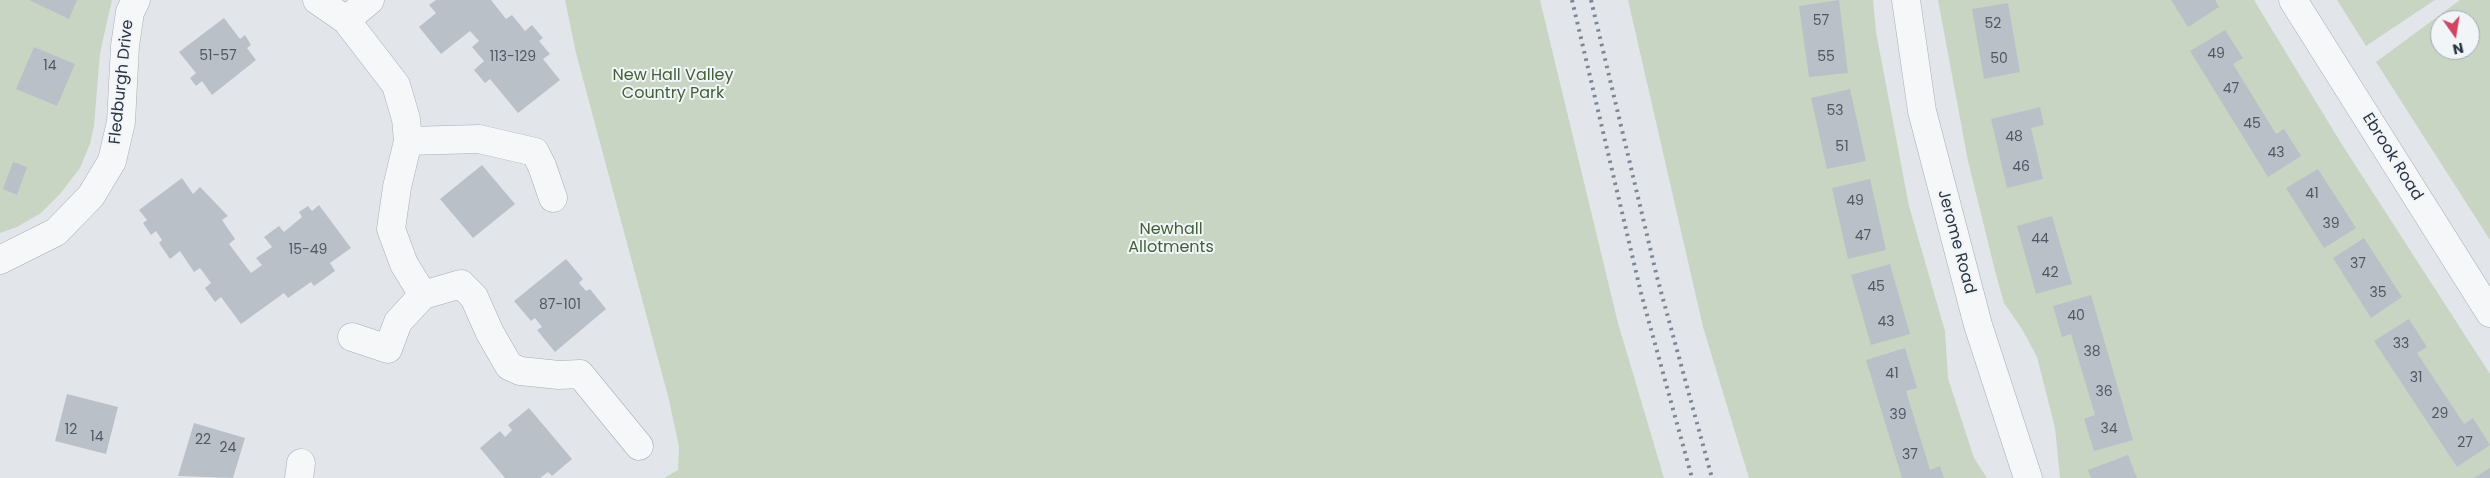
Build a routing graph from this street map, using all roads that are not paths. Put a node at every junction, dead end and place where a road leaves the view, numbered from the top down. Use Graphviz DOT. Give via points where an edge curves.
graph roads {
  1 [pos="136,0"];
  2 [pos="317,0"];
  3 [pos="370,0"];
  4 [pos="1906,0"];
  5 [pos="2294,0"];
  6 [pos="346,20"];
  7 [pos="408,141"];
  8 [pos="553,198"];
  9 [pos="0,260"];
  10 [pos="423,295"];
  11 [pos="2489,309"];
  12 [pos="352,337"];
  13 [pos="639,446"];
  14 [pos="2028,478"];
  1 -- 9 [label="street, Fledburgh Drive" via="130,12 121,122 112,161 92,196 56,232"];
  2 -- 6 [label="street"];
  3 -- 6 [label="street"];
  4 -- 14 [label="street, Jerome Road" via="1922,111 1978,325"];
  5 -- 11 [label="street, Ebrook Road"];
  6 -- 7 [label="street" via="396,85 406,119"];
  7 -- 8 [label="street" via="479,139 534,152"];
  7 -- 10 [label="street" via="391,229 404,264"];
  10 -- 12 [label="street" via="398,322 388,349"];
  10 -- 13 [label="street" via="462,284 474,297 509,366 520,371 580,374"];
}
